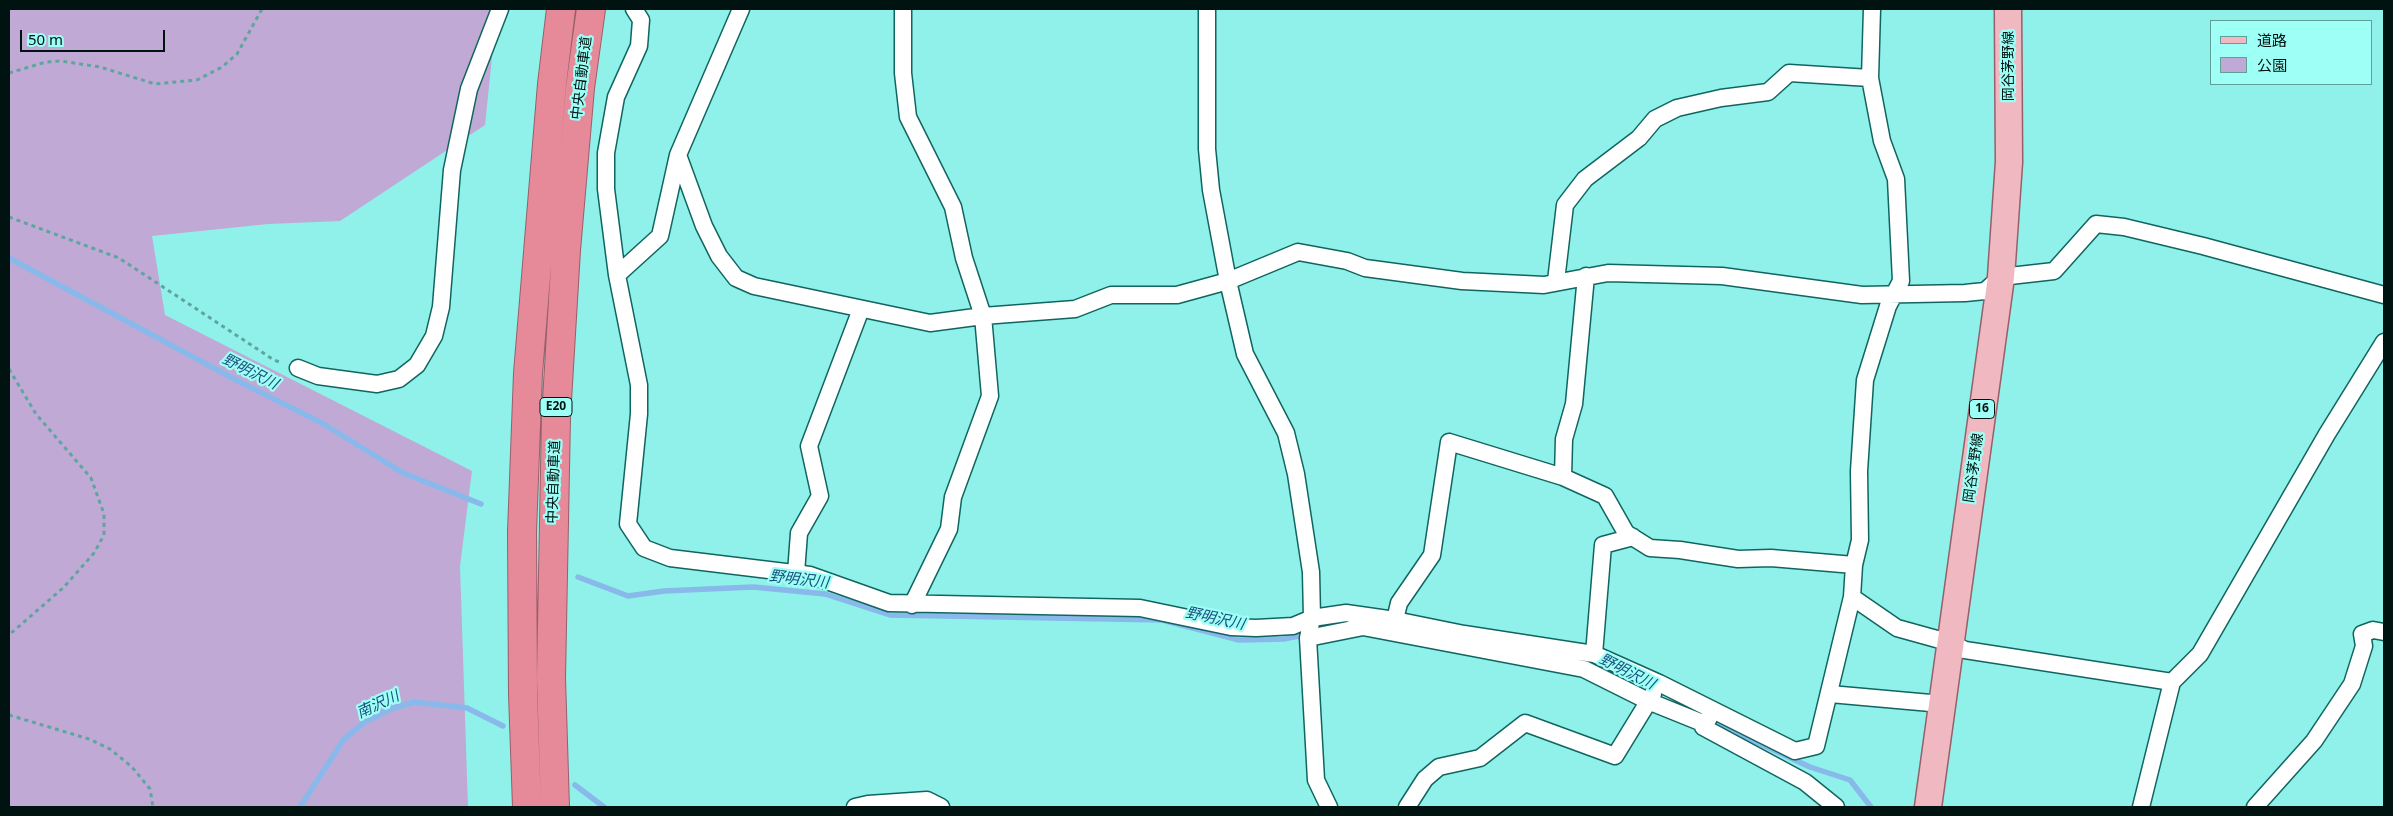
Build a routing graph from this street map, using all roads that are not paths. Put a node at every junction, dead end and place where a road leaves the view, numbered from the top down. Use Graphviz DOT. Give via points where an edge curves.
graph roads {
  1 [pos="500,9"];
  2 [pos="562,9"];
  3 [pos="590,9"];
  4 [pos="634,9"];
  5 [pos="741,9"];
  6 [pos="903,9"];
  7 [pos="1207,9"];
  8 [pos="1872,9"];
  9 [pos="2008,9"];
  10 [pos="1870,78"];
  11 [pos="678,155"];
  12 [pos="617,275"];
  13 [pos="1586,276"];
  14 [pos="2001,277"];
  15 [pos="1228,281"];
  16 [pos="1556,281"];
  17 [pos="1893,293"];
  18 [pos="2384,295"];
  19 [pos="861,308"];
  20 [pos="983,316"];
  21 [pos="2384,342"];
  22 [pos="298,368"];
  23 [pos="1563,477"];
  24 [pos="1633,537"];
  25 [pos="1854,565"];
  26 [pos="796,573"];
  27 [pos="1852,596"];
  28 [pos="912,605"];
  29 [pos="1312,618"];
  30 [pos="1395,620"];
  31 [pos="2384,632"];
  32 [pos="1308,638"];
  33 [pos="1951,643"];
  34 [pos="1594,654"];
  35 [pos="2172,682"];
  36 [pos="1659,683"];
  37 [pos="1830,694"];
  38 [pos="1648,702"];
  39 [pos="1942,704"];
  40 [pos="1710,717"];
  41 [pos="527,807"];
  42 [pos="555,807"];
  43 [pos="855,807"];
  44 [pos="941,807"];
  45 [pos="1329,807"];
  46 [pos="1407,807"];
  47 [pos="1836,807"];
  48 [pos="1928,807"];
  49 [pos="2141,807"];
  50 [pos="2255,807"];
  1 -- 22 [label="street" via="469,89 452,170 441,307 434,336 418,365 399,380 377,384 318,376"];
  2 -- 41 [label="highway, 中央自動車道 / E20" via="552,84 528,373 522,532"];
  3 -- 42 [label="highway, 中央自動車道 / E20" via="567,230 556,417 550,678"];
  4 -- 12 [label="street" via="642,20 639,46 616,97 606,153 606,189"];
  5 -- 11 [label="street"];
  6 -- 20 [label="street" via="903,73 908,117 953,207 964,258"];
  7 -- 15 [label="street" via="1208,157"];
  8 -- 10 [label="street"];
  9 -- 14 [label="main road, 岡谷茅野線 / 16" via="2009,162"];
  10 -- 16 [label="street" via="1789,73 1768,92 1677,108 1655,119 1639,138 1585,178 1565,205"];
  10 -- 17 [label="street" via="1882,141 1896,179 1901,281"];
  11 -- 12 [label="street" via="660,236"];
  11 -- 19 [label="street" via="704,226 736,278 754,286"];
  12 -- 26 [label="street" via="639,385 628,524 644,548 670,558"];
  13 -- 16 [label="street"];
  13 -- 17 [label="street" via="1608,273 1722,276 1862,295"];
  13 -- 23 [label="street" via="1574,404 1564,438"];
  14 -- 17 [label="street" via="1985,291"];
  14 -- 18 [label="street" via="2054,271 2096,224 2124,227 2194,244"];
  14 -- 33 [label="main road, 岡谷茅野線 / 16"];
  15 -- 16 [label="street" via="1298,252 1410,276 1544,285"];
  15 -- 20 [label="street" via="1177,295 1111,295 1075,309"];
  15 -- 29 [label="street" via="1245,354 1286,433 1306,527"];
  17 -- 25 [label="street" via="1865,380 1859,471 1860,540"];
  19 -- 20 [label="street" via="930,323"];
  19 -- 26 [label="street" via="809,446 820,496 799,533"];
  20 -- 28 [label="street" via="990,396 953,497 949,529"];
  21 -- 35 [label="street" via="2200,654"];
  23 -- 24 [label="street" via="1605,496 1626,533"];
  23 -- 30 [label="street" via="1449,442 1432,554 1399,603"];
  24 -- 25 [label="street" via="1650,548 1738,559 1771,558"];
  24 -- 34 [label="street" via="1603,545"];
  25 -- 27 [label="street"];
  26 -- 28 [label="street" via="889,603"];
  27 -- 33 [label="street" via="1897,628"];
  27 -- 37 [label="street"];
  28 -- 29 [label="street" via="1140,608 1231,627 1256,628 1293,626"];
  29 -- 30 [label="street" via="1346,613"];
  29 -- 32 [label="street"];
  30 -- 34 [label="street"];
  31 -- 50 [label="street" via="2373,630 2362,634 2364,646 2352,684 2314,741"];
  32 -- 38 [label="street" via="1363,627 1584,669"];
  32 -- 45 [label="street" via="1316,780"];
  33 -- 35 [label="street" via="1965,650 2049,665"];
  33 -- 39 [label="main road, 岡谷茅野線 / 16"];
  34 -- 36 [label="street"];
  35 -- 49 [label="street"];
  36 -- 38 [label="street"];
  36 -- 40 [label="street"];
  37 -- 39 [label="street"];
  37 -- 40 [label="street" via="1816,746 1795,752"];
  38 -- 40 [label="street"];
  38 -- 46 [label="street" via="1615,756 1525,723 1480,758 1439,767 1425,779"];
  39 -- 48 [label="main road, 岡谷茅野線 / 16"];
  40 -- 47 [label="street" via="1703,727 1805,782"];
  43 -- 44 [label="street" via="927,800"];
}
